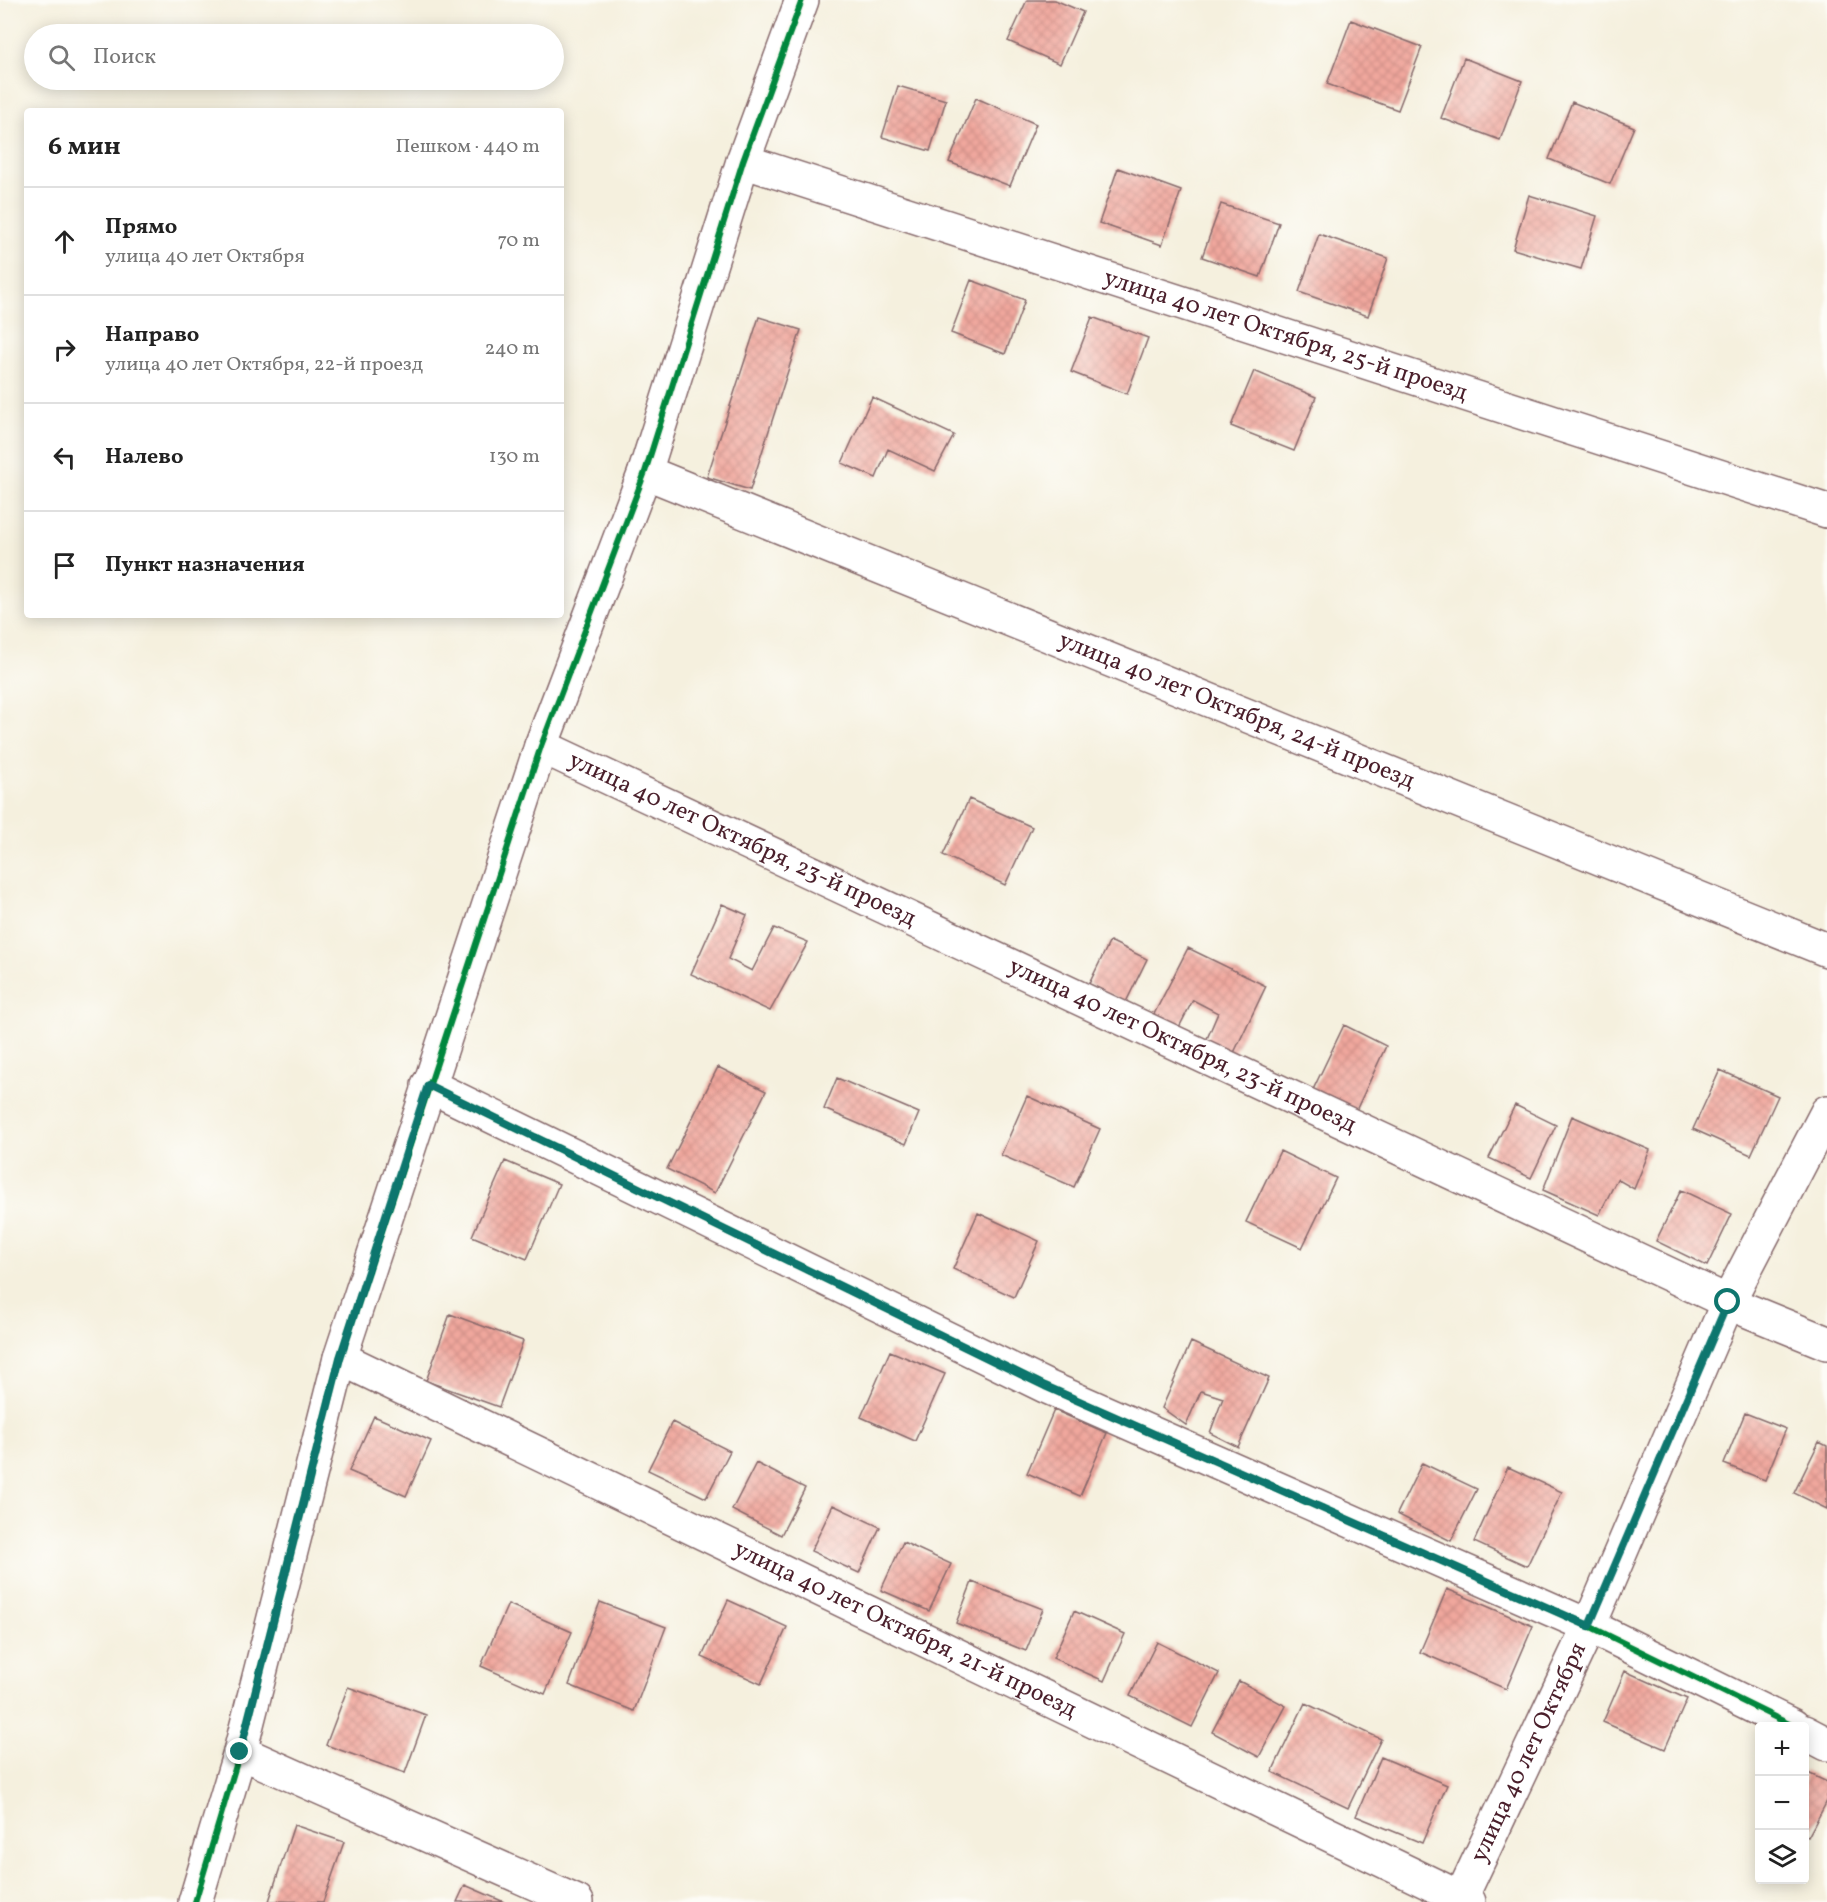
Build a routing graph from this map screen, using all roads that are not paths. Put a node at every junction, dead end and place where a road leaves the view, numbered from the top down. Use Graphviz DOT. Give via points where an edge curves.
graph roads {
  1 [pos="802,0"];
  2 [pos="743,161"];
  3 [pos="645,472"];
  4 [pos="1827,511"];
  5 [pos="541,746"];
  6 [pos="1827,950"];
  7 [pos="428,1085"];
  8 [pos="1827,1112"];
  9 [pos="1728,1302"];
  10 [pos="1827,1343"];
  11 [pos="340,1358"];
  12 [pos="1589,1626"];
  13 [pos="1784,1722"];
  14 [pos="1809,1735"];
  15 [pos="1827,1744"];
  16 [pos="240,1752"];
  17 [pos="1463,1901"];
  18 [pos="195,1902"];
  19 [pos="577,1902"];
  1 -- 2 [label="street"];
  2 -- 3 [label="street"];
  2 -- 4 [label="street, улица 40 лет Октября, 25-й проезд"];
  3 -- 5 [label="street"];
  3 -- 6 [label="street, улица 40 лет Октября, 24-й проезд"];
  5 -- 7 [label="street"];
  5 -- 9 [label="street, улица 40 лет Октября, 23-й проезд"];
  7 -- 11 [label="street"];
  7 -- 12 [label="street" via="1045,1386"];
  8 -- 9 [label="street, улица 40 лет Октября"];
  9 -- 10 [label="street, улица 40 лет Октября, 23-й проезд"];
  9 -- 12 [label="street, улица 40 лет Октября"];
  11 -- 16 [label="street"];
  11 -- 17 [label="street, улица 40 лет Октября, 21-й проезд"];
  12 -- 13 [label="street"];
  12 -- 17 [label="street, улица 40 лет Октября"];
  14 -- 15 [label="street"];
  16 -- 18 [label="street"];
  16 -- 19 [label="street"];
}
